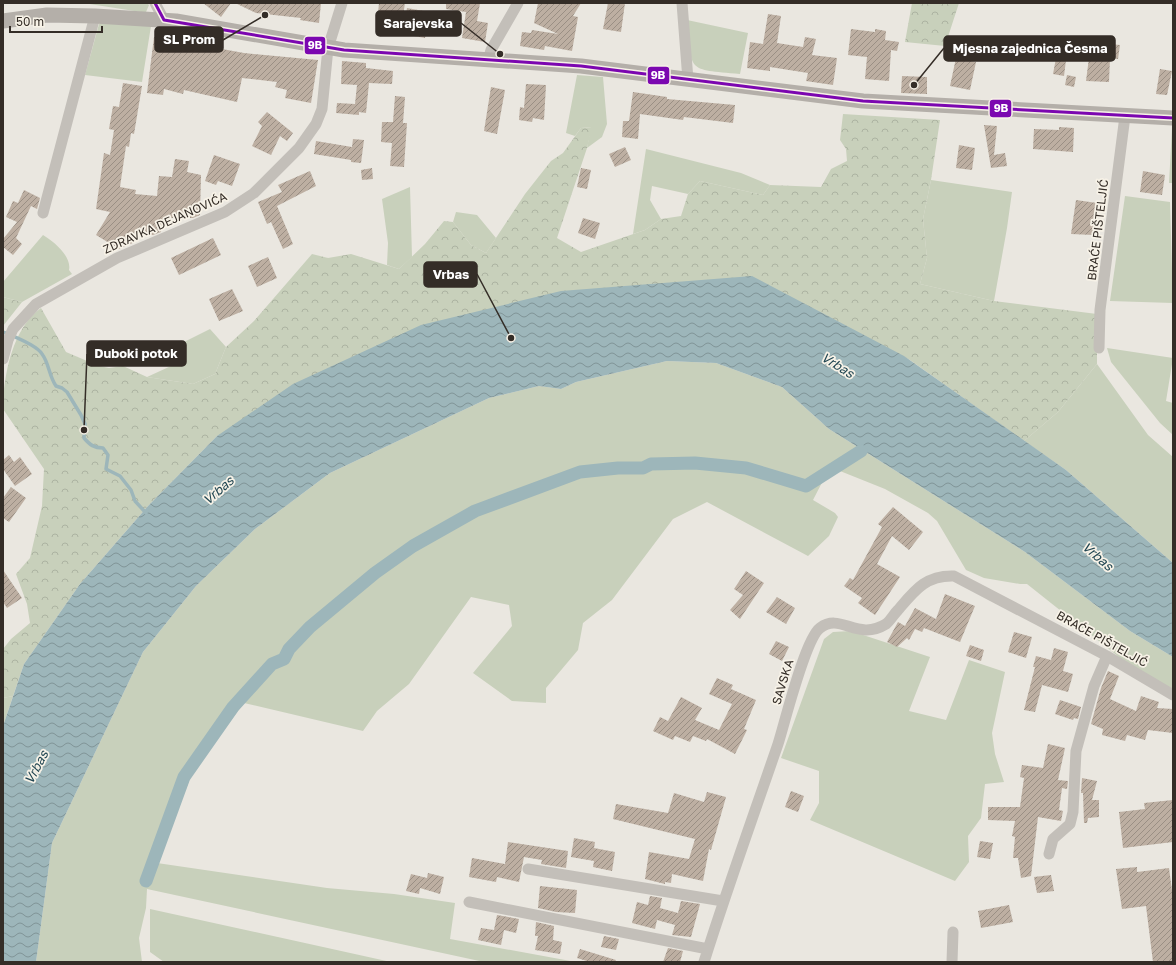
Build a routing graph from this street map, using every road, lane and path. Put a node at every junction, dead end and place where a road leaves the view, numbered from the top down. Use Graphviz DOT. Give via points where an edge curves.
graph roads {
  1 [pos="155,3"];
  2 [pos="342,3"];
  3 [pos="518,3"];
  4 [pos="682,3"];
  5 [pos="95,16"];
  6 [pos="164,20"];
  7 [pos="3,21"];
  8 [pos="328,48"];
  9 [pos="488,60"];
  10 [pos="688,80"];
  11 [pos="1125,116"];
  12 [pos="1173,118"];
  13 [pos="43,213"];
  14 [pos="1099,348"];
  15 [pos="3,359"];
  16 [pos="1017,607"];
  17 [pos="1108,656"];
  18 [pos="1173,695"];
  19 [pos="1049,854"];
  20 [pos="528,869"];
  21 [pos="723,901"];
  22 [pos="470,902"];
  23 [pos="953,932"];
  24 [pos="708,949"];
  25 [pos="704,962"];
  26 [pos="952,962"];
  1 -- 6 [label="street"];
  2 -- 8 [label="street, ZDRAVKA DEJANOVIĆA"];
  3 -- 9 [label="street" via="491,50"];
  4 -- 10 [label="street"];
  5 -- 6 [label="street"];
  5 -- 7 [label="street" via="47,15"];
  5 -- 13 [label="street"];
  6 -- 8 [label="street"];
  8 -- 9 [label="street"];
  8 -- 15 [label="street, ZDRAVKA DEJANOVIĆA" via="324,102 316,124 299,148 254,193 225,212 117,258 53,292 36,304 13,330"];
  9 -- 10 [label="street" via="581,66"];
  10 -- 11 [label="street" via="863,102"];
  11 -- 12 [label="street"];
  11 -- 14 [label="street, BRAĆE PIŠTELJIĆ" via="1100,310"];
  16 -- 17 [label="street, BRAĆE PIŠTELJIĆ"];
  16 -- 21 [label="street, SAVSKA" via="954,576 942,575 931,578 887,623 873,630 858,629 840,623 830,623 819,628 806,652 778,744"];
  17 -- 18 [label="street, BRAĆE PIŠTELJIĆ"];
  17 -- 19 [label="street" via="1094,686 1076,751 1073,812 1070,824 1053,839"];
  20 -- 21 [label="street"];
  21 -- 24 [label="street, SAVSKA"];
  22 -- 24 [label="street"];
  23 -- 26 [label="street"];
  24 -- 25 [label="street, SAVSKA"];
}
